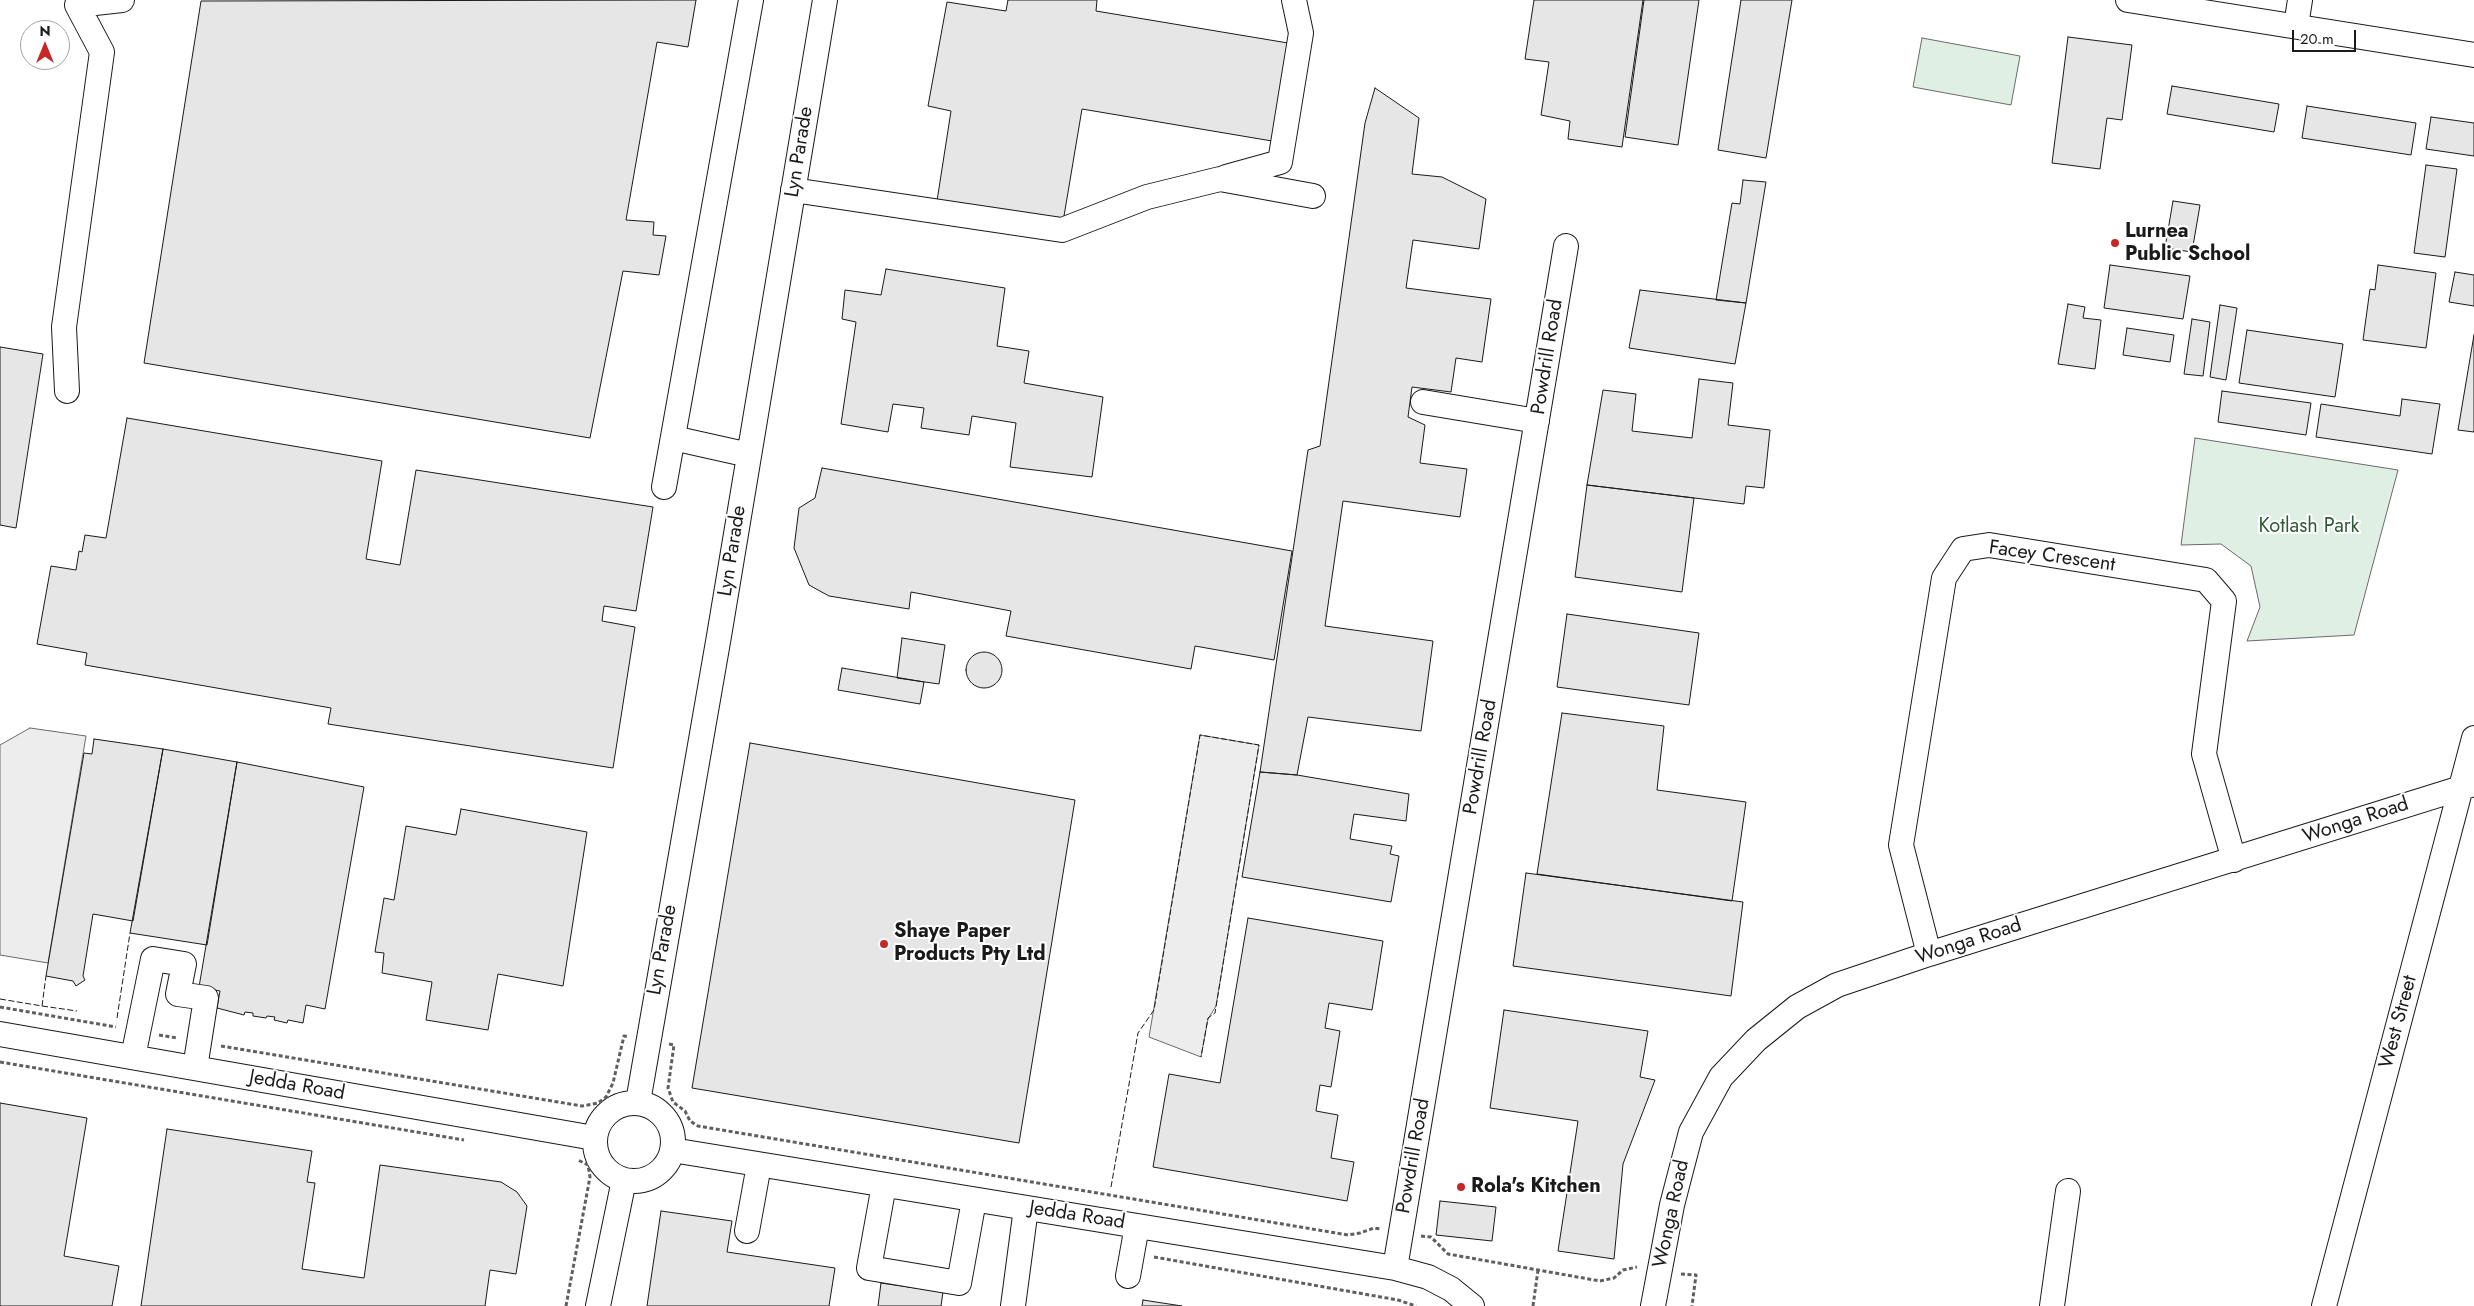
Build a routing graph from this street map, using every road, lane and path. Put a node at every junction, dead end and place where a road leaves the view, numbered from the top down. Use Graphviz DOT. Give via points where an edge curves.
graph roads {
  1 [pos="122,0"];
  2 [pos="751,0"];
  3 [pos="825,0"];
  4 [pos="1294,0"];
  5 [pos="2128,0"];
  6 [pos="2300,0"];
  7 [pos="2296,26"];
  8 [pos="2474,55"];
  9 [pos="1220,178"];
  10 [pos="793,190"];
  11 [pos="1314,196"];
  12 [pos="1566,246"];
  13 [pos="68,391"];
  14 [pos="1423,402"];
  15 [pos="1537,421"];
  16 [pos="673,438"];
  17 [pos="749,455"];
  18 [pos="664,487"];
  19 [pos="2474,738"];
  20 [pos="2468,786"];
  21 [pos="2234,860"];
  22 [pos="1929,954"];
  23 [pos="0,1007"];
  24 [pos="138,1031"];
  25 [pos="0,1034"];
  26 [pos="624,1036"];
  27 [pos="199,1042"];
  28 [pos="674,1045"];
  29 [pos="134,1057"];
  30 [pos="0,1062"];
  31 [pos="195,1068"];
  32 [pos="638,1102"];
  33 [pos="594,1138"];
  34 [pos="468,1141"];
  35 [pos="672,1150"];
  36 [pos="575,1159"];
  37 [pos="759,1165"];
  38 [pos="624,1180"];
  39 [pos="884,1185"];
  40 [pos="2068,1191"];
  41 [pos="974,1200"];
  42 [pos="1026,1208"];
  43 [pos="1137,1226"];
  44 [pos="1374,1228"];
  45 [pos="747,1231"];
  46 [pos="1431,1237"];
  47 [pos="1130,1265"];
  48 [pos="1638,1267"];
  49 [pos="1395,1268"];
  50 [pos="1538,1270"];
  51 [pos="1685,1274"];
  52 [pos="566,1306"];
  53 [pos="598,1306"];
  54 [pos="1013,1306"];
  55 [pos="1416,1306"];
  56 [pos="1472,1306"];
  57 [pos="1532,1306"];
  58 [pos="1653,1306"];
  59 [pos="1692,1306"];
  60 [pos="2052,1306"];
  61 [pos="2324,1306"];
  1 -- 13 [label="street" via="77,5 102,52 64,327"];
  2 -- 16 [label="street"];
  3 -- 10 [label="street, Lyn Parade"];
  4 -- 9 [label="street" via="1301,33 1280,162"];
  5 -- 7 [label="street"];
  6 -- 7 [label="street"];
  7 -- 8 [label="street"];
  9 -- 10 [label="street" via="1147,198 1062,230"];
  9 -- 11 [label="street"];
  10 -- 17 [label="street, Lyn Parade"];
  12 -- 15 [label="street, Powdrill Road"];
  14 -- 15 [label="street"];
  15 -- 49 [label="street, Powdrill Road"];
  16 -- 17 [label="street"];
  16 -- 18 [label="street"];
  17 -- 32 [label="street, Lyn Parade"];
  19 -- 20 [label="street, West Street"];
  20 -- 21 [label="street, Wonga Road"];
  20 -- 61 [label="street, West Street"];
  21 -- 22 [label="street, Wonga Road"];
  21 -- 22 [label="street, Facey Crescent" via="2204,754 2224,601 2206,580 1989,545 1963,549 1944,578 1901,845"];
  22 -- 58 [label="street, Wonga Road" via="1837,985 1797,1007 1756,1040 1722,1077 1691,1132 1672,1204"];
  23 -- 24 [label="path"];
  24 -- 27 [label="path"];
  24 -- 27 [label="street" via="153,959 184,964 178,994 206,998"];
  24 -- 29 [label="street"];
  25 -- 29 [label="street, Jedda Road"];
  26 -- 27 [label="path" via="613,1083 606,1097 598,1103 582,1106"];
  27 -- 31 [label="street"];
  28 -- 44 [label="path" via="668,1088 673,1102 698,1126 1348,1234"];
  29 -- 31 [label="street, Jedda Road"];
  30 -- 34 [label="path"];
  31 -- 33 [label="street, Jedda Road"];
  32 -- 33 [label="street" via="626,1103 609,1111 598,1125"];
  32 -- 35 [label="street" via="651,1106 670,1124"];
  33 -- 38 [label="street" via="598,1159 605,1168"];
  35 -- 37 [label="street, Jedda Road"];
  35 -- 38 [label="street" via="668,1162 654,1175 636,1181"];
  36 -- 52 [label="path" via="588,1165 590,1178"];
  37 -- 39 [label="street, Jedda Road"];
  37 -- 45 [label="street"];
  38 -- 53 [label="street"];
  39 -- 41 [label="street, Jedda Road"];
  39 -- 41 [label="street" via="869,1268 959,1283"];
  40 -- 60 [label="street"];
  41 -- 42 [label="street, Jedda Road"];
  42 -- 43 [label="street, Jedda Road"];
  42 -- 54 [label="street"];
  43 -- 47 [label="street"];
  43 -- 49 [label="street, Jedda Road"];
  46 -- 50 [label="path" via="1448,1254"];
  47 -- 55 [label="path" via="1398,1300"];
  48 -- 50 [label="path" via="1622,1270 1614,1278 1600,1281"];
  49 -- 56 [label="street, Jedda Road" via="1428,1277 1451,1289"];
  50 -- 57 [label="path"];
  51 -- 59 [label="path" via="1696,1275"];
}
